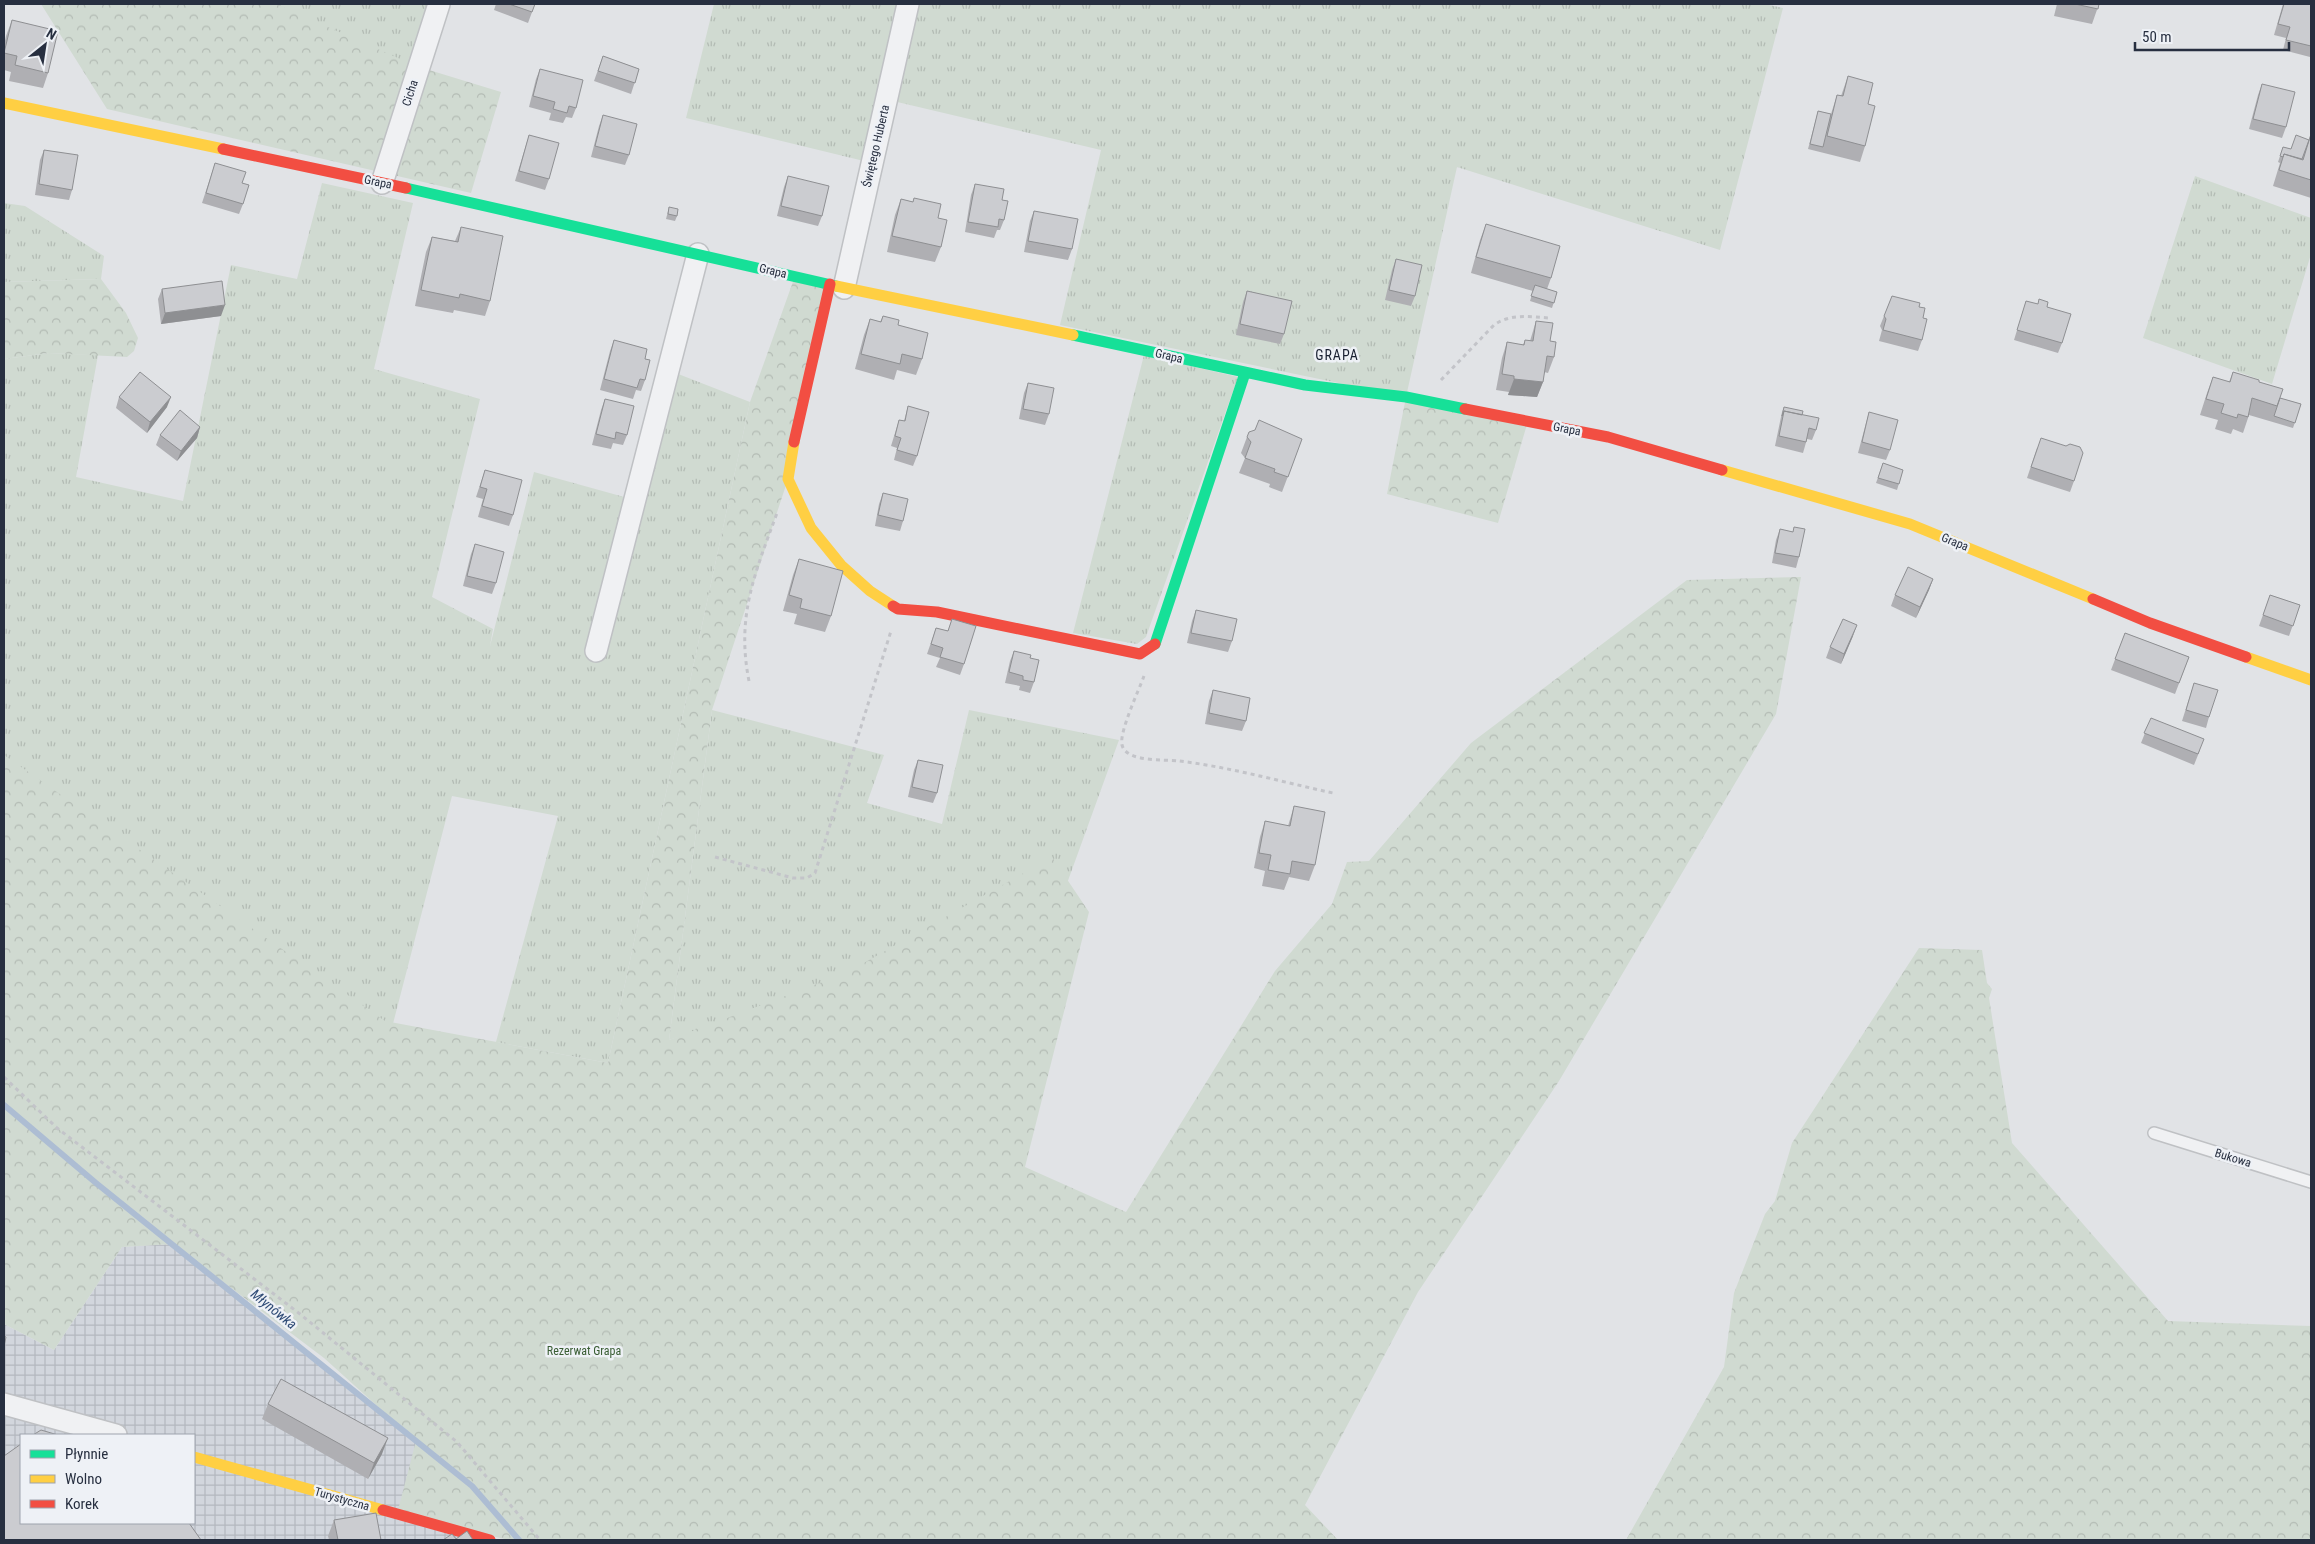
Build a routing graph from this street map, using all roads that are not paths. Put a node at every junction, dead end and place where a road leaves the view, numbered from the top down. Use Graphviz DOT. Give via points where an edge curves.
graph roads {
  1 [pos="439,4"];
  2 [pos="908,4"];
  3 [pos="4,103"];
  4 [pos="382,183"];
  5 [pos="698,254"];
  6 [pos="837,286"];
  7 [pos="1245,374"];
  8 [pos="596,651"];
  9 [pos="2311,680"];
  10 [pos="2154,1133"];
  11 [pos="2311,1182"];
  12 [pos="4,1404"];
  13 [pos="112,1434"];
  14 [pos="195,1457"];
  15 [pos="490,1540"];
  1 -- 4 [label="street, Cicha"];
  2 -- 6 [label="street, Świętego Huberta"];
  3 -- 4 [label="street, Grapa"];
  4 -- 5 [label="street, Grapa"];
  5 -- 6 [label="street, Grapa"];
  5 -- 8 [label="street"];
  6 -- 7 [label="street, Grapa"];
  6 -- 7 [label="street" via="791,456 788,479 811,528 841,565 870,591 898,609 937,612 1140,654 1156,643"];
  7 -- 9 [label="street, Grapa" via="1422,400 1608,437 1910,524 2150,623"];
  10 -- 11 [label="lane, Bukowa"];
  12 -- 13 [label="street"];
  14 -- 15 [label="street, Turystyczna"];
}
